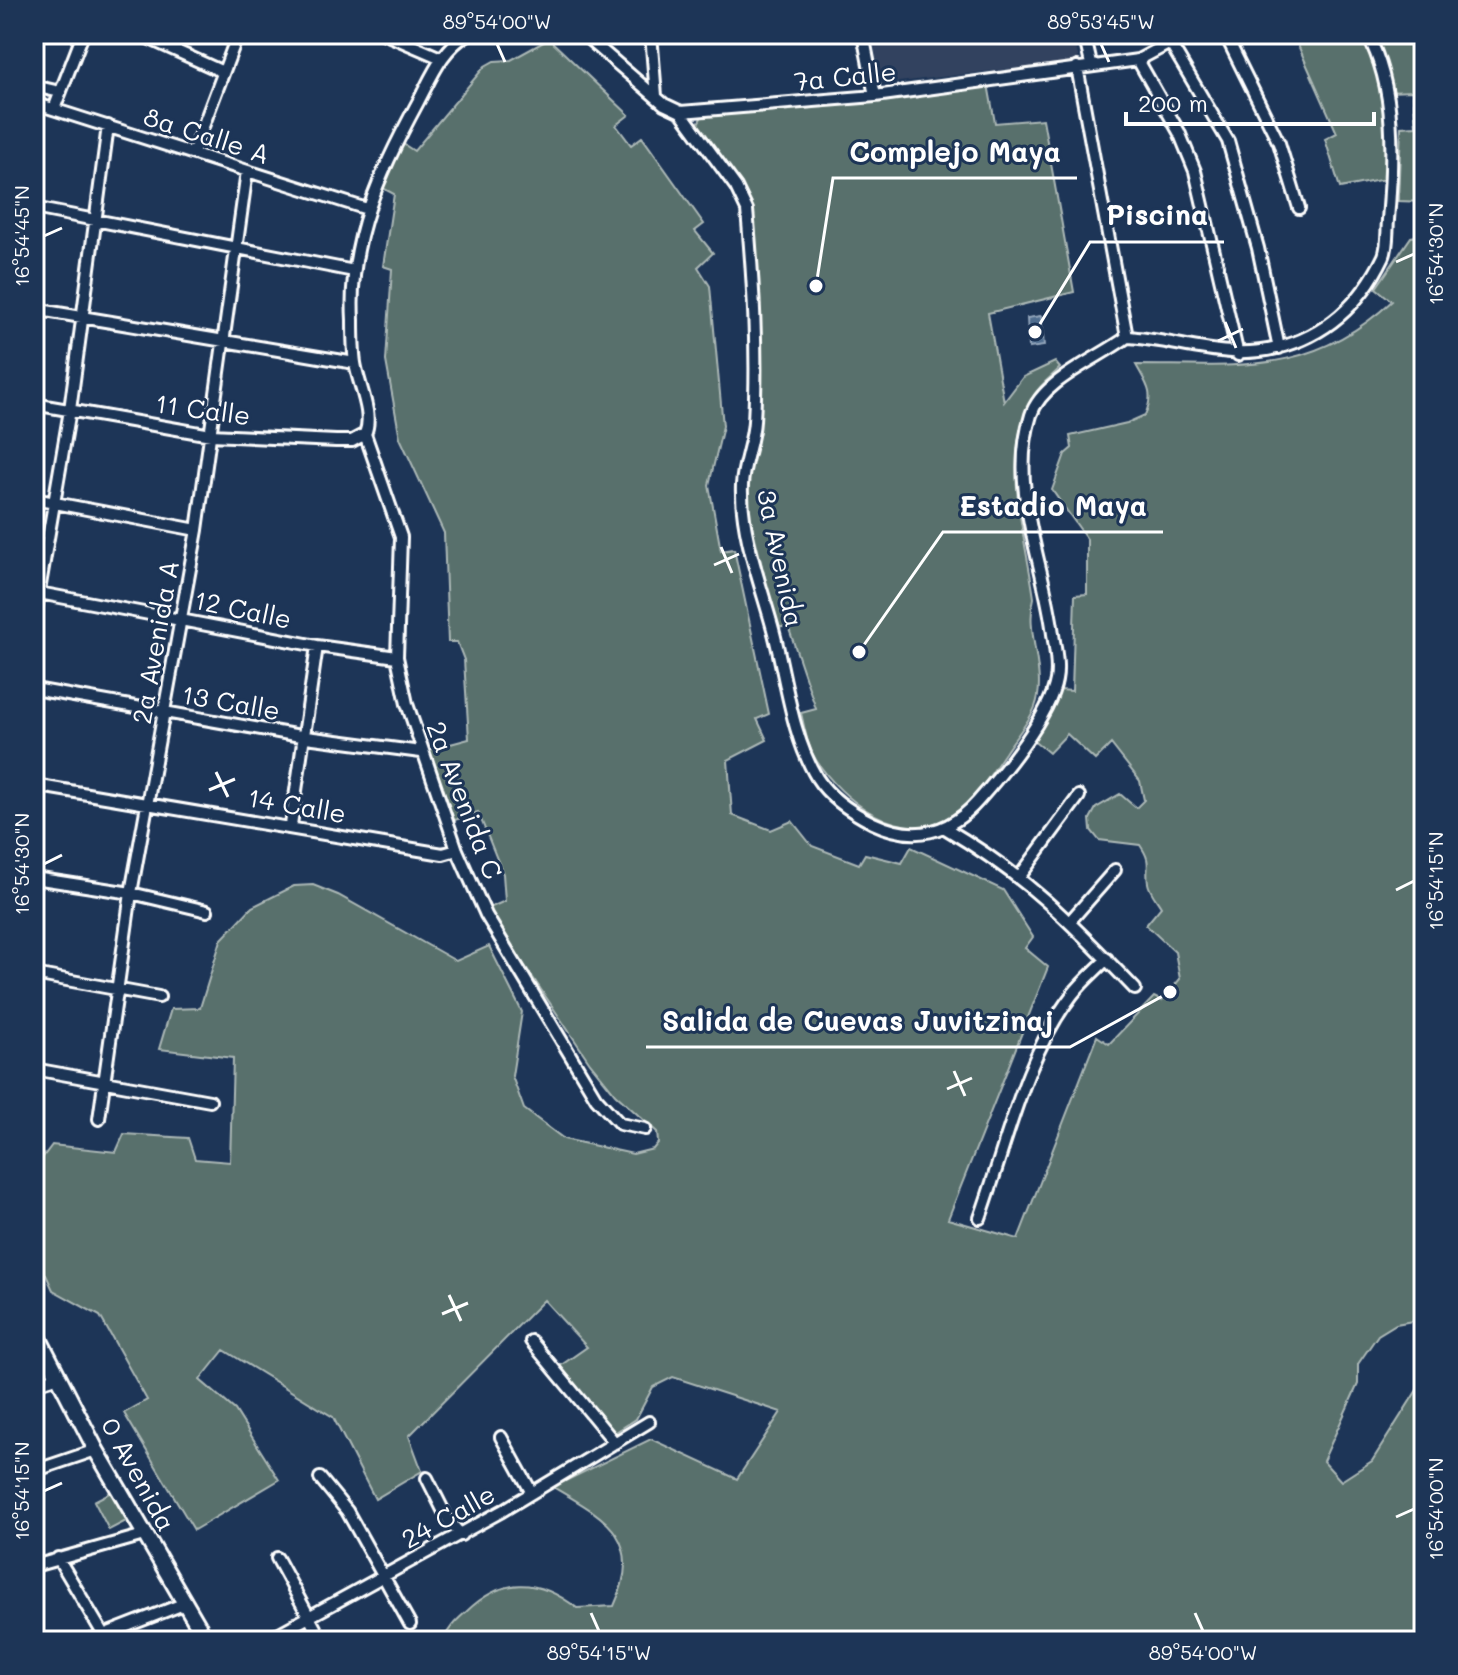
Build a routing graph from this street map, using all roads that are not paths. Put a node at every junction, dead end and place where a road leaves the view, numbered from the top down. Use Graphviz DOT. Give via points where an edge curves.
graph roads {
  1 [pos="83,34"];
  2 [pos="139,34"];
  3 [pos="238,34"];
  4 [pos="385,34"];
  5 [pos="468,34"];
  6 [pos="583,34"];
  7 [pos="651,34"];
  8 [pos="863,34"];
  9 [pos="1084,34"];
  10 [pos="1225,34"];
  11 [pos="1367,34"];
  12 [pos="1173,38"];
  13 [pos="441,58"];
  14 [pos="1138,60"];
  15 [pos="1091,64"];
  16 [pos="1077,67"];
  17 [pos="223,72"];
  18 [pos="34,86"];
  19 [pos="60,92"];
  20 [pos="656,96"];
  21 [pos="875,96"];
  22 [pos="34,103"];
  23 [pos="54,109"];
  24 [pos="681,112"];
  25 [pos="108,126"];
  26 [pos="193,153"];
  27 [pos="247,171"];
  28 [pos="34,208"];
  29 [pos="1299,208"];
  30 [pos="367,209"];
  31 [pos="93,219"];
  32 [pos="238,248"];
  33 [pos="354,271"];
  34 [pos="34,309"];
  35 [pos="82,319"];
  36 [pos="1127,337"];
  37 [pos="222,341"];
  38 [pos="1279,348"];
  39 [pos="1238,355"];
  40 [pos="355,363"];
  41 [pos="34,404"];
  42 [pos="70,410"];
  43 [pos="365,434"];
  44 [pos="211,435"];
  45 [pos="34,499"];
  46 [pos="55,502"];
  47 [pos="197,530"];
  48 [pos="36,593"];
  49 [pos="182,618"];
  50 [pos="34,620"];
  51 [pos="317,646"];
  52 [pos="397,657"];
  53 [pos="34,689"];
  54 [pos="166,712"];
  55 [pos="306,737"];
  56 [pos="421,752"];
  57 [pos="34,785"];
  58 [pos="1079,796"];
  59 [pos="147,803"];
  60 [pos="291,825"];
  61 [pos="949,827"];
  62 [pos="457,850"];
  63 [pos="1115,870"];
  64 [pos="1020,876"];
  65 [pos="34,878"];
  66 [pos="131,893"];
  67 [pos="207,911"];
  68 [pos="1071,920"];
  69 [pos="1107,959"];
  70 [pos="34,974"];
  71 [pos="117,989"];
  72 [pos="1135,989"];
  73 [pos="159,997"];
  74 [pos="34,1069"];
  75 [pos="104,1083"];
  76 [pos="210,1101"];
  77 [pos="99,1119"];
  78 [pos="645,1129"];
  79 [pos="980,1218"];
  80 [pos="34,1329"];
  81 [pos="531,1341"];
  82 [pos="60,1376"];
  83 [pos="34,1384"];
  84 [pos="649,1422"];
  85 [pos="501,1437"];
  86 [pos="615,1443"];
  87 [pos="96,1450"];
  88 [pos="34,1471"];
  89 [pos="320,1478"];
  90 [pos="427,1478"];
  91 [pos="532,1493"];
  92 [pos="144,1535"];
  93 [pos="461,1535"];
  94 [pos="58,1558"];
  95 [pos="277,1558"];
  96 [pos="34,1566"];
  97 [pos="385,1576"];
  98 [pos="186,1603"];
  99 [pos="309,1617"];
  100 [pos="410,1624"];
  101 [pos="105,1638"];
  102 [pos="88,1641"];
  103 [pos="207,1641"];
  104 [pos="265,1641"];
  105 [pos="322,1641"];
  1 -- 19 [label="street"];
  2 -- 17 [label="street"];
  3 -- 17 [label="street"];
  4 -- 13 [label="street"];
  5 -- 13 [label="street, 2a Avenida C"];
  6 -- 20 [label="street"];
  7 -- 20 [label="street"];
  8 -- 21 [label="street"];
  9 -- 15 [label="street"];
  10 -- 29 [label="street" via="1279,143"];
  11 -- 38 [label="street" via="1387,95 1392,143 1386,252 1358,301 1340,318"];
  12 -- 14 [label="street, 7a Calle"];
  12 -- 38 [label="street" via="1228,141"];
  13 -- 30 [label="street, 2a Avenida C" via="387,158"];
  14 -- 15 [label="street, 7a Calle"];
  14 -- 39 [label="street" via="1195,171"];
  15 -- 16 [label="street, 7a Calle"];
  16 -- 21 [label="street, 7a Calle"];
  16 -- 36 [label="street"];
  17 -- 26 [label="street"];
  18 -- 19 [label="street"];
  19 -- 23 [label="street"];
  20 -- 24 [label="street"];
  21 -- 24 [label="street, 7a Calle"];
  22 -- 23 [label="street, 8a Calle A"];
  23 -- 25 [label="street, 8a Calle A"];
  24 -- 61 [label="street, 3a Avenida" via="747,210 754,423 742,485 748,529 808,760 832,794 870,821 911,834"];
  25 -- 26 [label="street, 8a Calle A"];
  25 -- 31 [label="street"];
  26 -- 27 [label="street, 8a Calle A"];
  27 -- 30 [label="street, 8a Calle A"];
  27 -- 32 [label="street, 2a Avenida A"];
  28 -- 31 [label="street"];
  30 -- 33 [label="street, 2a Avenida C"];
  31 -- 32 [label="street"];
  31 -- 35 [label="street"];
  32 -- 33 [label="street"];
  32 -- 37 [label="street, 2a Avenida A"];
  33 -- 40 [label="street, 2a Avenida C"];
  34 -- 35 [label="street"];
  35 -- 37 [label="street"];
  35 -- 42 [label="street"];
  36 -- 39 [label="street"];
  36 -- 61 [label="street" via="1068,374 1031,413 1023,490 1050,612 1056,679 1026,738 980,800"];
  37 -- 40 [label="street"];
  37 -- 44 [label="street, 2a Avenida A"];
  38 -- 39 [label="street"];
  40 -- 43 [label="street, 2a Avenida C"];
  41 -- 42 [label="street, 11 Calle"];
  42 -- 44 [label="street, 11 Calle"];
  42 -- 46 [label="street"];
  43 -- 44 [label="street, 11 Calle" via="352,441"];
  43 -- 52 [label="street, 2a Avenida C" via="401,537"];
  44 -- 47 [label="street, 2a Avenida A"];
  45 -- 46 [label="street"];
  46 -- 47 [label="street"];
  46 -- 48 [label="street"];
  47 -- 49 [label="street, 2a Avenida A"];
  48 -- 49 [label="street, 12 Calle"];
  48 -- 50 [label="street"];
  49 -- 51 [label="street, 12 Calle"];
  49 -- 54 [label="street, 2a Avenida A"];
  51 -- 52 [label="street, 12 Calle"];
  51 -- 55 [label="street"];
  52 -- 56 [label="street, 2a Avenida C"];
  53 -- 54 [label="street, 13 Calle"];
  54 -- 55 [label="street, 13 Calle"];
  54 -- 59 [label="street, 2a Avenida A"];
  55 -- 56 [label="street, 13 Calle"];
  55 -- 60 [label="street"];
  56 -- 62 [label="street, 2a Avenida C"];
  57 -- 59 [label="street, 14 Calle"];
  58 -- 64 [label="street"];
  59 -- 60 [label="street, 14 Calle"];
  59 -- 66 [label="street, 2a Avenida A"];
  60 -- 62 [label="street, 14 Calle" via="443,854"];
  61 -- 64 [label="street"];
  62 -- 78 [label="street, 2a Avenida C" via="486,915 596,1098 620,1124"];
  63 -- 68 [label="street"];
  64 -- 68 [label="street"];
  65 -- 66 [label="street"];
  66 -- 67 [label="street"];
  66 -- 71 [label="street, 2a Avenida A"];
  68 -- 69 [label="street"];
  69 -- 72 [label="street"];
  69 -- 79 [label="street" via="1058,1014 1031,1073"];
  70 -- 71 [label="street"];
  71 -- 73 [label="street"];
  71 -- 75 [label="street, 2a Avenida A"];
  74 -- 75 [label="street"];
  75 -- 76 [label="street"];
  75 -- 77 [label="street, 2a Avenida A"];
  80 -- 82 [label="street, 0 Avenida"];
  81 -- 86 [label="street"];
  82 -- 83 [label="street"];
  82 -- 87 [label="street, 0 Avenida"];
  84 -- 86 [label="street, 24 Calle"];
  85 -- 91 [label="street"];
  86 -- 91 [label="street, 24 Calle"];
  87 -- 88 [label="street"];
  87 -- 92 [label="street, 0 Avenida"];
  89 -- 97 [label="street" via="347,1511"];
  90 -- 93 [label="street"];
  91 -- 93 [label="street, 24 Calle"];
  92 -- 94 [label="street"];
  92 -- 98 [label="street, 0 Avenida"];
  93 -- 97 [label="street, 24 Calle"];
  94 -- 96 [label="street"];
  94 -- 101 [label="street"];
  95 -- 99 [label="street"];
  97 -- 99 [label="street, 24 Calle"];
  97 -- 100 [label="street"];
  98 -- 101 [label="street"];
  98 -- 103 [label="street, 0 Avenida"];
  99 -- 104 [label="street, 24 Calle"];
  99 -- 105 [label="street"];
  101 -- 102 [label="street"];
}
